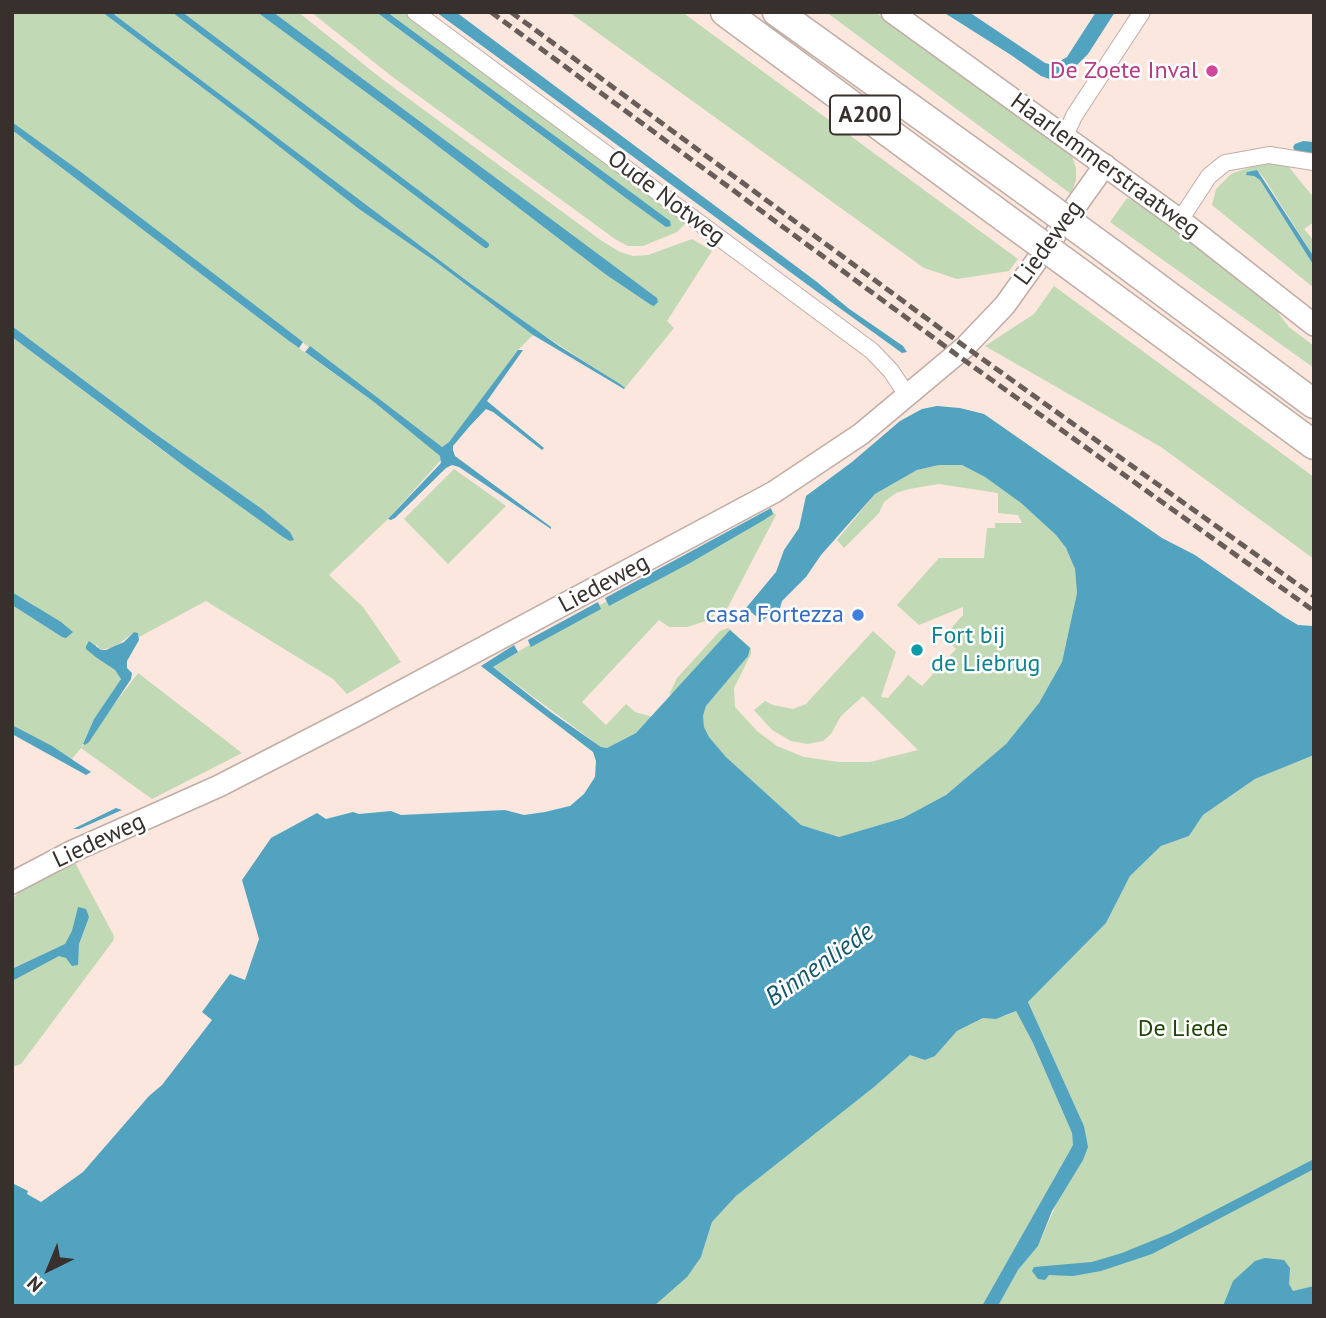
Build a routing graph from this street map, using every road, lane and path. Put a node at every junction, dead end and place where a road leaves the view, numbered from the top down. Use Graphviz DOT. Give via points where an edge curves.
graph roads {
  1 [pos="415,12"];
  2 [pos="725,12"];
  3 [pos="777,12"];
  4 [pos="892,12"];
  5 [pos="1142,12"];
  6 [pos="1065,136"];
  7 [pos="1314,162"];
  8 [pos="1105,165"];
  9 [pos="1180,220"];
  10 [pos="1314,325"];
  11 [pos="907,395"];
  12 [pos="1314,404"];
  13 [pos="1314,445"];
  14 [pos="12,883"];
  1 -- 11 [label="street, Oude Notweg" via="872,351"];
  2 -- 13 [label="highway, A200, bridge"];
  3 -- 12 [label="highway, A200, bridge"];
  4 -- 6 [label="street, Haarlemmerstraatweg"];
  5 -- 6 [label="street"];
  6 -- 8 [label="street, Haarlemmerstraatweg"];
  7 -- 9 [label="street" via="1269,155 1225,163 1209,176"];
  8 -- 9 [label="street, Haarlemmerstraatweg"];
  8 -- 11 [label="street, Liedeweg" via="1005,305 957,355"];
  9 -- 10 [label="street, Haarlemmerstraatweg"];
  11 -- 14 [label="street, Liedeweg" via="861,434 774,492 641,565 219,786"];
}
